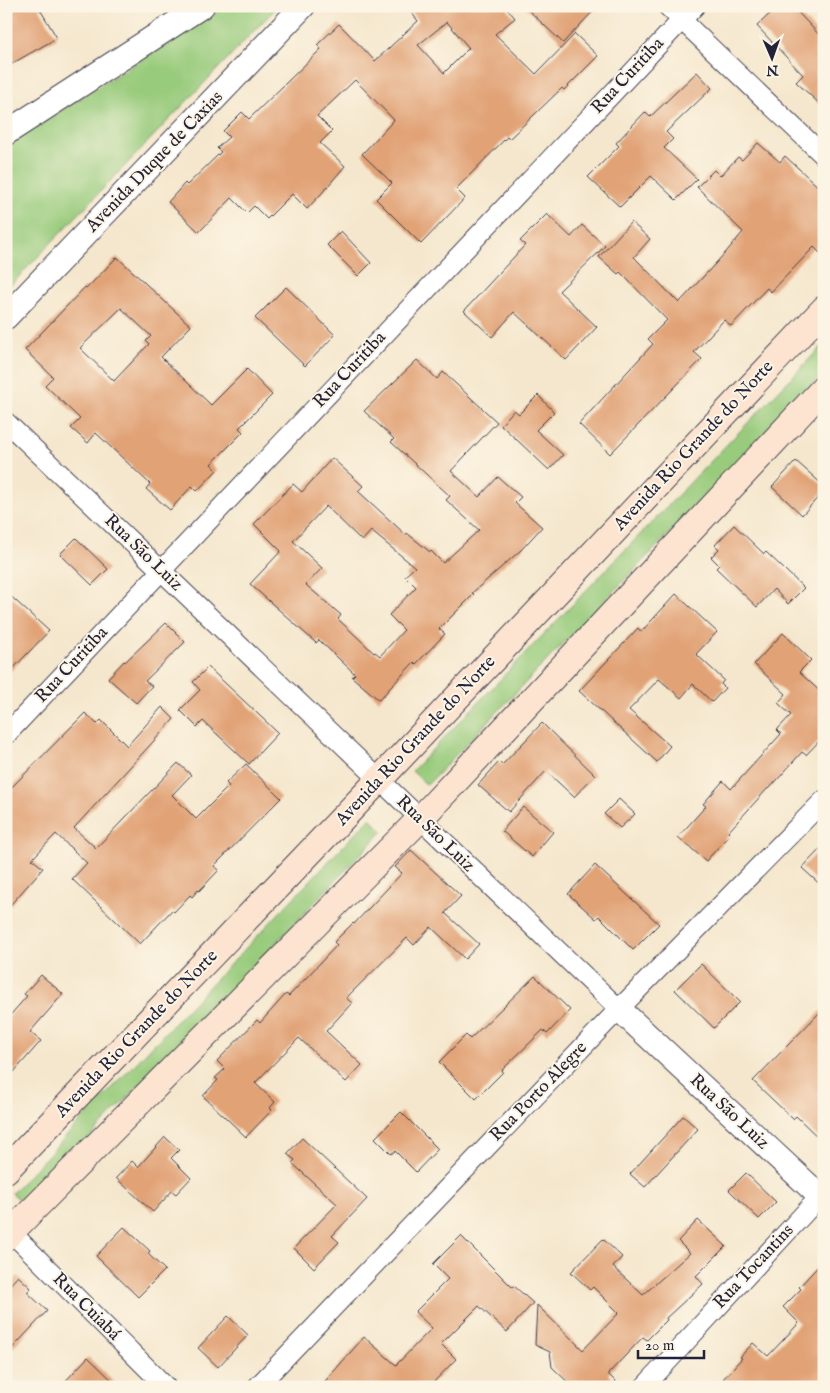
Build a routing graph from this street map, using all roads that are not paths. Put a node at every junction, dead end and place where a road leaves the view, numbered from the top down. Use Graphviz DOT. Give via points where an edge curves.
graph roads {
  1 [pos="202,6"];
  2 [pos="303,6"];
  3 [pos="667,6"];
  4 [pos="695,6"];
  5 [pos="681,20"];
  6 [pos="6,133"];
  7 [pos="824,156"];
  8 [pos="824,309"];
  9 [pos="6,317"];
  10 [pos="824,388"];
  11 [pos="6,422"];
  12 [pos="161,570"];
  13 [pos="6,735"];
  14 [pos="379,780"];
  15 [pos="824,800"];
  16 [pos="420,819"];
  17 [pos="619,1009"];
  18 [pos="6,1170"];
  19 [pos="822,1196"];
  20 [pos="8,1232"];
  21 [pos="166,1387"];
  22 [pos="257,1387"];
  23 [pos="644,1387"];
  1 -- 6 [label="street"];
  2 -- 9 [label="street, Avenida Duque de Caxias"];
  3 -- 5 [label="street"];
  4 -- 5 [label="street, Rua Curitiba"];
  5 -- 7 [label="street"];
  5 -- 12 [label="street, Rua Curitiba"];
  8 -- 14 [label="main road, Avenida Rio Grande do Norte"];
  10 -- 16 [label="main road"];
  11 -- 12 [label="street, Rua São Luiz"];
  12 -- 13 [label="street, Rua Curitiba"];
  12 -- 14 [label="street, Rua São Luiz"];
  14 -- 16 [label="street, Rua São Luiz"];
  14 -- 18 [label="main road, Avenida Rio Grande do Norte"];
  15 -- 17 [label="street, Rua Porto Alegre"];
  16 -- 17 [label="street, Rua São Luiz"];
  16 -- 20 [label="main road"];
  17 -- 19 [label="street, Rua São Luiz"];
  17 -- 22 [label="street, Rua Porto Alegre"];
  19 -- 23 [label="street, Rua Tocantins"];
  20 -- 21 [label="street, Rua Cuiabá"];
}
